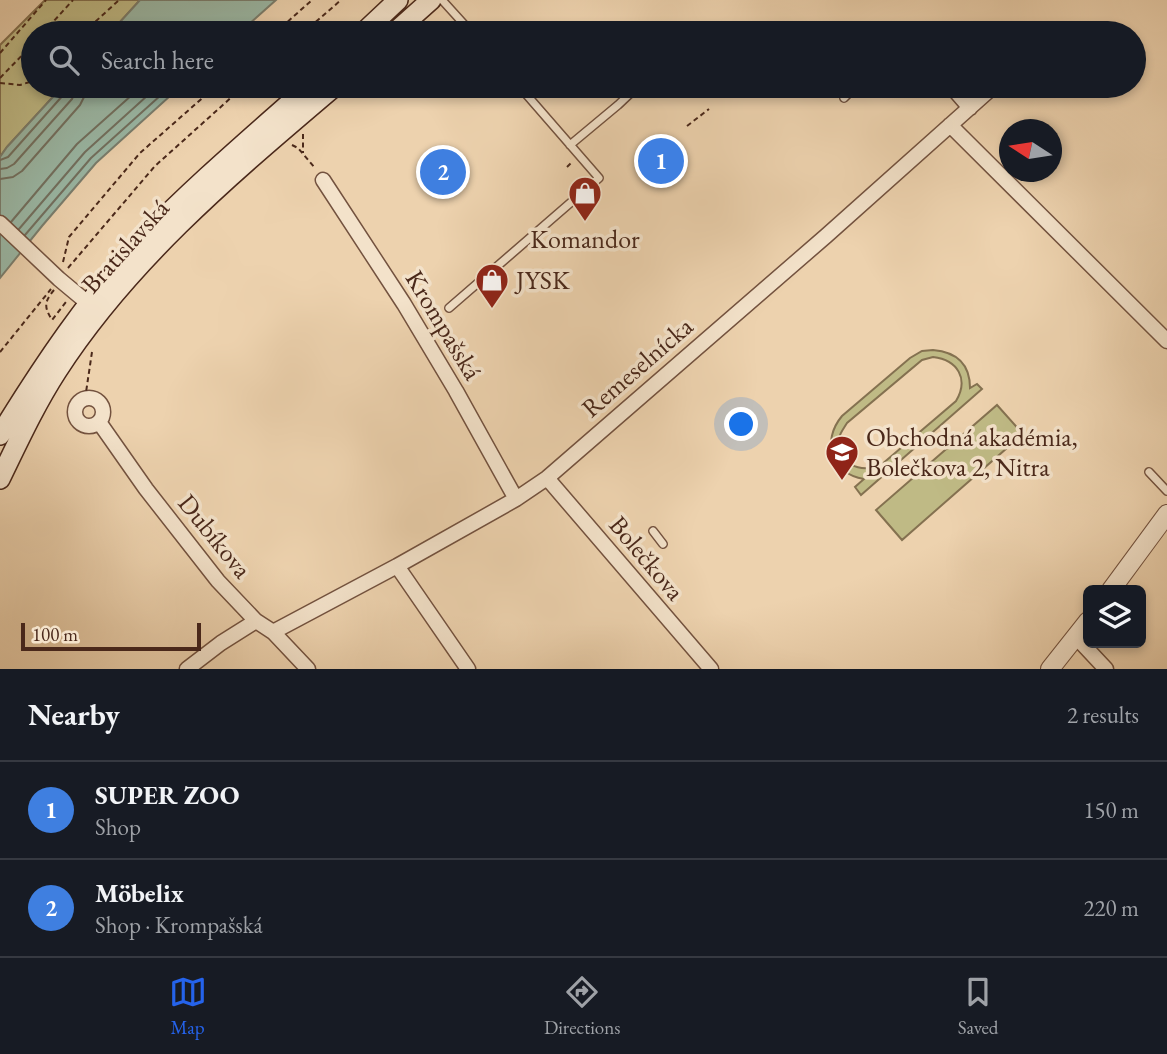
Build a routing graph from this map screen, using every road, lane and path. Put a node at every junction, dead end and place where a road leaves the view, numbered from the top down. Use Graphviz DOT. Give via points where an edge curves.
graph roads {
  1 [pos="46,0"];
  2 [pos="73,0"];
  3 [pos="119,0"];
  4 [pos="312,0"];
  5 [pos="341,0"];
  6 [pos="398,0"];
  7 [pos="431,0"];
  8 [pos="442,0"];
  9 [pos="27,21"];
  10 [pos="54,21"];
  11 [pos="96,21"];
  12 [pos="288,21"];
  13 [pos="317,21"];
  14 [pos="376,21"];
  15 [pos="407,21"];
  16 [pos="461,21"];
  17 [pos="21,28"];
  18 [pos="0,51"];
  19 [pos="21,56"];
  20 [pos="0,78"];
  21 [pos="0,83"];
  22 [pos="21,85"];
  23 [pos="202,98"];
  24 [pos="231,98"];
  25 [pos="296,98"];
  26 [pos="321,98"];
  27 [pos="529,98"];
  28 [pos="625,98"];
  29 [pos="961,98"];
  30 [pos="981,98"];
  31 [pos="970,108"];
  32 [pos="709,109"];
  33 [pos="950,125"];
  34 [pos="687,126"];
  35 [pos="303,134"];
  36 [pos="291,145"];
  37 [pos="570,145"];
  38 [pos="304,154"];
  39 [pos="319,174"];
  40 [pos="0,223"];
  41 [pos="58,279"];
  42 [pos="87,302"];
  43 [pos="449,308"];
  44 [pos="1167,341"];
  45 [pos="91,350"];
  46 [pos="0,352"];
  47 [pos="85,399"];
  48 [pos="99,422"];
  49 [pos="0,435"];
  50 [pos="1149,472"];
  51 [pos="547,478"];
  52 [pos="0,479"];
  53 [pos="1167,491"];
  54 [pos="516,499"];
  55 [pos="1167,514"];
  56 [pos="653,531"];
  57 [pos="663,544"];
  58 [pos="397,566"];
  59 [pos="1115,585"];
  60 [pos="256,621"];
  61 [pos="1083,628"];
  62 [pos="273,632"];
  63 [pos="1076,637"];
  64 [pos="187,669"];
  65 [pos="308,669"];
  66 [pos="468,669"];
  67 [pos="710,669"];
  68 [pos="1050,669"];
  69 [pos="1106,669"];
  1 -- 9 [label="path"];
  2 -- 10 [label="path"];
  3 -- 11 [label="path"];
  4 -- 12 [label="path"];
  5 -- 13 [label="path"];
  6 -- 14 [label="main road"];
  7 -- 15 [label="main road"];
  8 -- 16 [label="lane"];
  17 -- 18 [label="path"];
  19 -- 20 [label="path"];
  21 -- 22 [label="path"];
  23 -- 41 [label="path" via="140,153 69,237"];
  24 -- 41 [label="path" via="155,166"];
  25 -- 42 [label="main road, Bratislavská" via="184,199"];
  26 -- 42 [label="main road, Bratislavská" via="156,247"];
  27 -- 37 [label="lane"];
  28 -- 37 [label="lane"];
  29 -- 31 [label="street"];
  30 -- 31 [label="street, Remeselnícka"];
  31 -- 33 [label="street, Remeselnícka"];
  32 -- 34 [label="path"];
  33 -- 44 [label="street"];
  33 -- 51 [label="street, Remeselnícka"];
  35 -- 38 [label="path"];
  36 -- 38 [label="path"];
  37 -- 43 [label="lane" via="600,178"];
  38 -- 39 [label="path"];
  39 -- 54 [label="street, Krompašská" via="404,304"];
  40 -- 41 [label="street"];
  41 -- 42 [label="street"];
  41 -- 42 [label="path" via="47,299 46,310 52,320"];
  41 -- 46 [label="path"];
  42 -- 49 [label="main road, Bratislavská"];
  42 -- 52 [label="main road, Bratislavská" via="57,372"];
  45 -- 47 [label="path"];
  47 -- 48 [label="street, Dubíkova" via="100,405"];
  47 -- 48 [label="street, Dubíkova" via="76,408 78,421 86,426"];
  48 -- 60 [label="street, Dubíkova" via="218,581"];
  50 -- 53 [label="lane"];
  51 -- 54 [label="street, Remeselnícka"];
  51 -- 67 [label="street, Bolečkova"];
  54 -- 58 [label="street, Remeselnícka"];
  55 -- 59 [label="street"];
  56 -- 57 [label="lane"];
  58 -- 62 [label="street, Remeselnícka"];
  58 -- 66 [label="street"];
  60 -- 62 [label="street, Dubíkova"];
  60 -- 64 [label="street"];
  61 -- 63 [label="street"];
  62 -- 65 [label="street, Dubíkova"];
  63 -- 68 [label="street"];
  63 -- 69 [label="street"];
}
